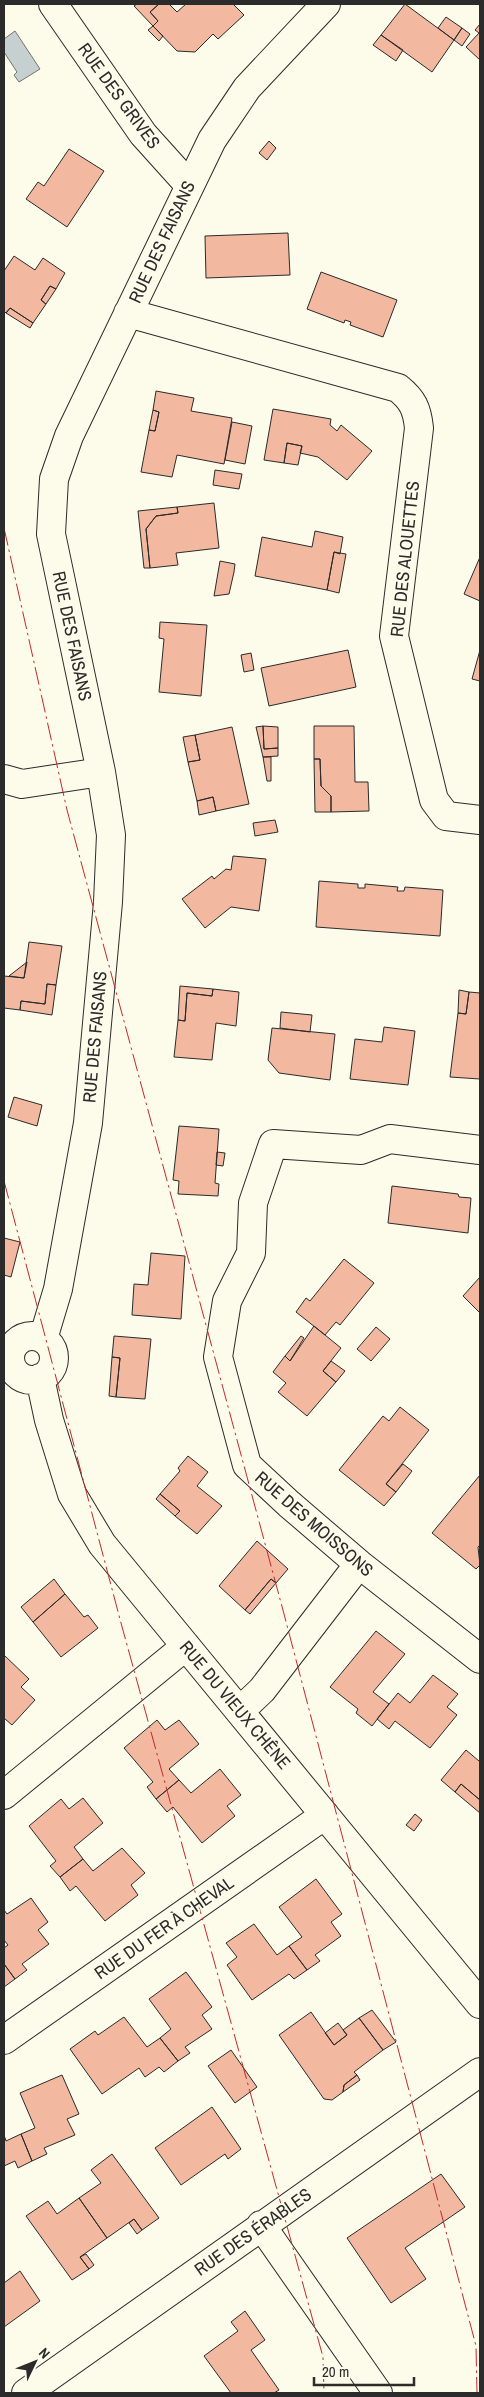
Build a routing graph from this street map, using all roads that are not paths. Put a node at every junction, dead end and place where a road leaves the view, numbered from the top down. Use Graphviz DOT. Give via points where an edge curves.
graph roads {
  1 [pos="53,4"];
  2 [pos="326,4"];
  3 [pos="188,184"];
  4 [pos="128,313"];
  5 [pos="101,772"];
  6 [pos="4,779"];
  7 [pos="480,820"];
  8 [pos="480,1150"];
  9 [pos="43,1339"];
  10 [pos="7,1353"];
  11 [pos="40,1378"];
  12 [pos="359,1564"];
  13 [pos="186,1646"];
  14 [pos="480,1660"];
  15 [pos="241,1710"];
  16 [pos="4,1795"];
  17 [pos="325,1815"];
  18 [pos="480,2004"];
  19 [pos="4,2040"];
  20 [pos="480,2072"];
  21 [pos="261,2225"];
  22 [pos="26,2393"];
  23 [pos="378,2393"];
  1 -- 3 [label="street, RUE DES GRIVES" via="143,134"];
  2 -- 3 [label="street, RUE DES FAISANS" via="247,88 212,140"];
  3 -- 4 [label="street, RUE DES FAISANS"];
  4 -- 5 [label="street, RUE DES FAISANS" via="69,436 54,479 51,534"];
  4 -- 7 [label="street, RUE DES ALOUETTES" via="398,388 409,397 416,408 419,428 394,636 434,800 446,816"];
  5 -- 6 [label="street" via="22,784"];
  5 -- 9 [label="street, RUE DES FAISANS" via="111,835 88,1123 58,1289"];
  8 -- 12 [label="street, RUE DES MOISSONS" via="390,1140 361,1150 272,1144 253,1203 251,1253 226,1301 218,1357 247,1465"];
  9 -- 10 [label="street" via="22,1338"];
  9 -- 11 [label="street" via="52,1349 53,1362"];
  10 -- 11 [label="street" via="18,1375"];
  11 -- 13 [label="street, RUE DU VIEUX CHÊNE" via="72,1494 102,1544"];
  12 -- 14 [label="street, RUE DES MOISSONS"];
  12 -- 15 [label="street" via="262,1690"];
  13 -- 15 [label="street, RUE DU VIEUX CHÊNE"];
  13 -- 16 [label="street"];
  15 -- 17 [label="street, RUE DU VIEUX CHÊNE"];
  17 -- 18 [label="street, RUE DU VIEUX CHÊNE"];
  17 -- 19 [label="street, RUE DU FER À CHEVAL"];
  20 -- 21 [label="street, RUE DES ÉRABLES"];
  21 -- 22 [label="street, RUE DES ÉRABLES"];
  21 -- 23 [label="street"];
}
